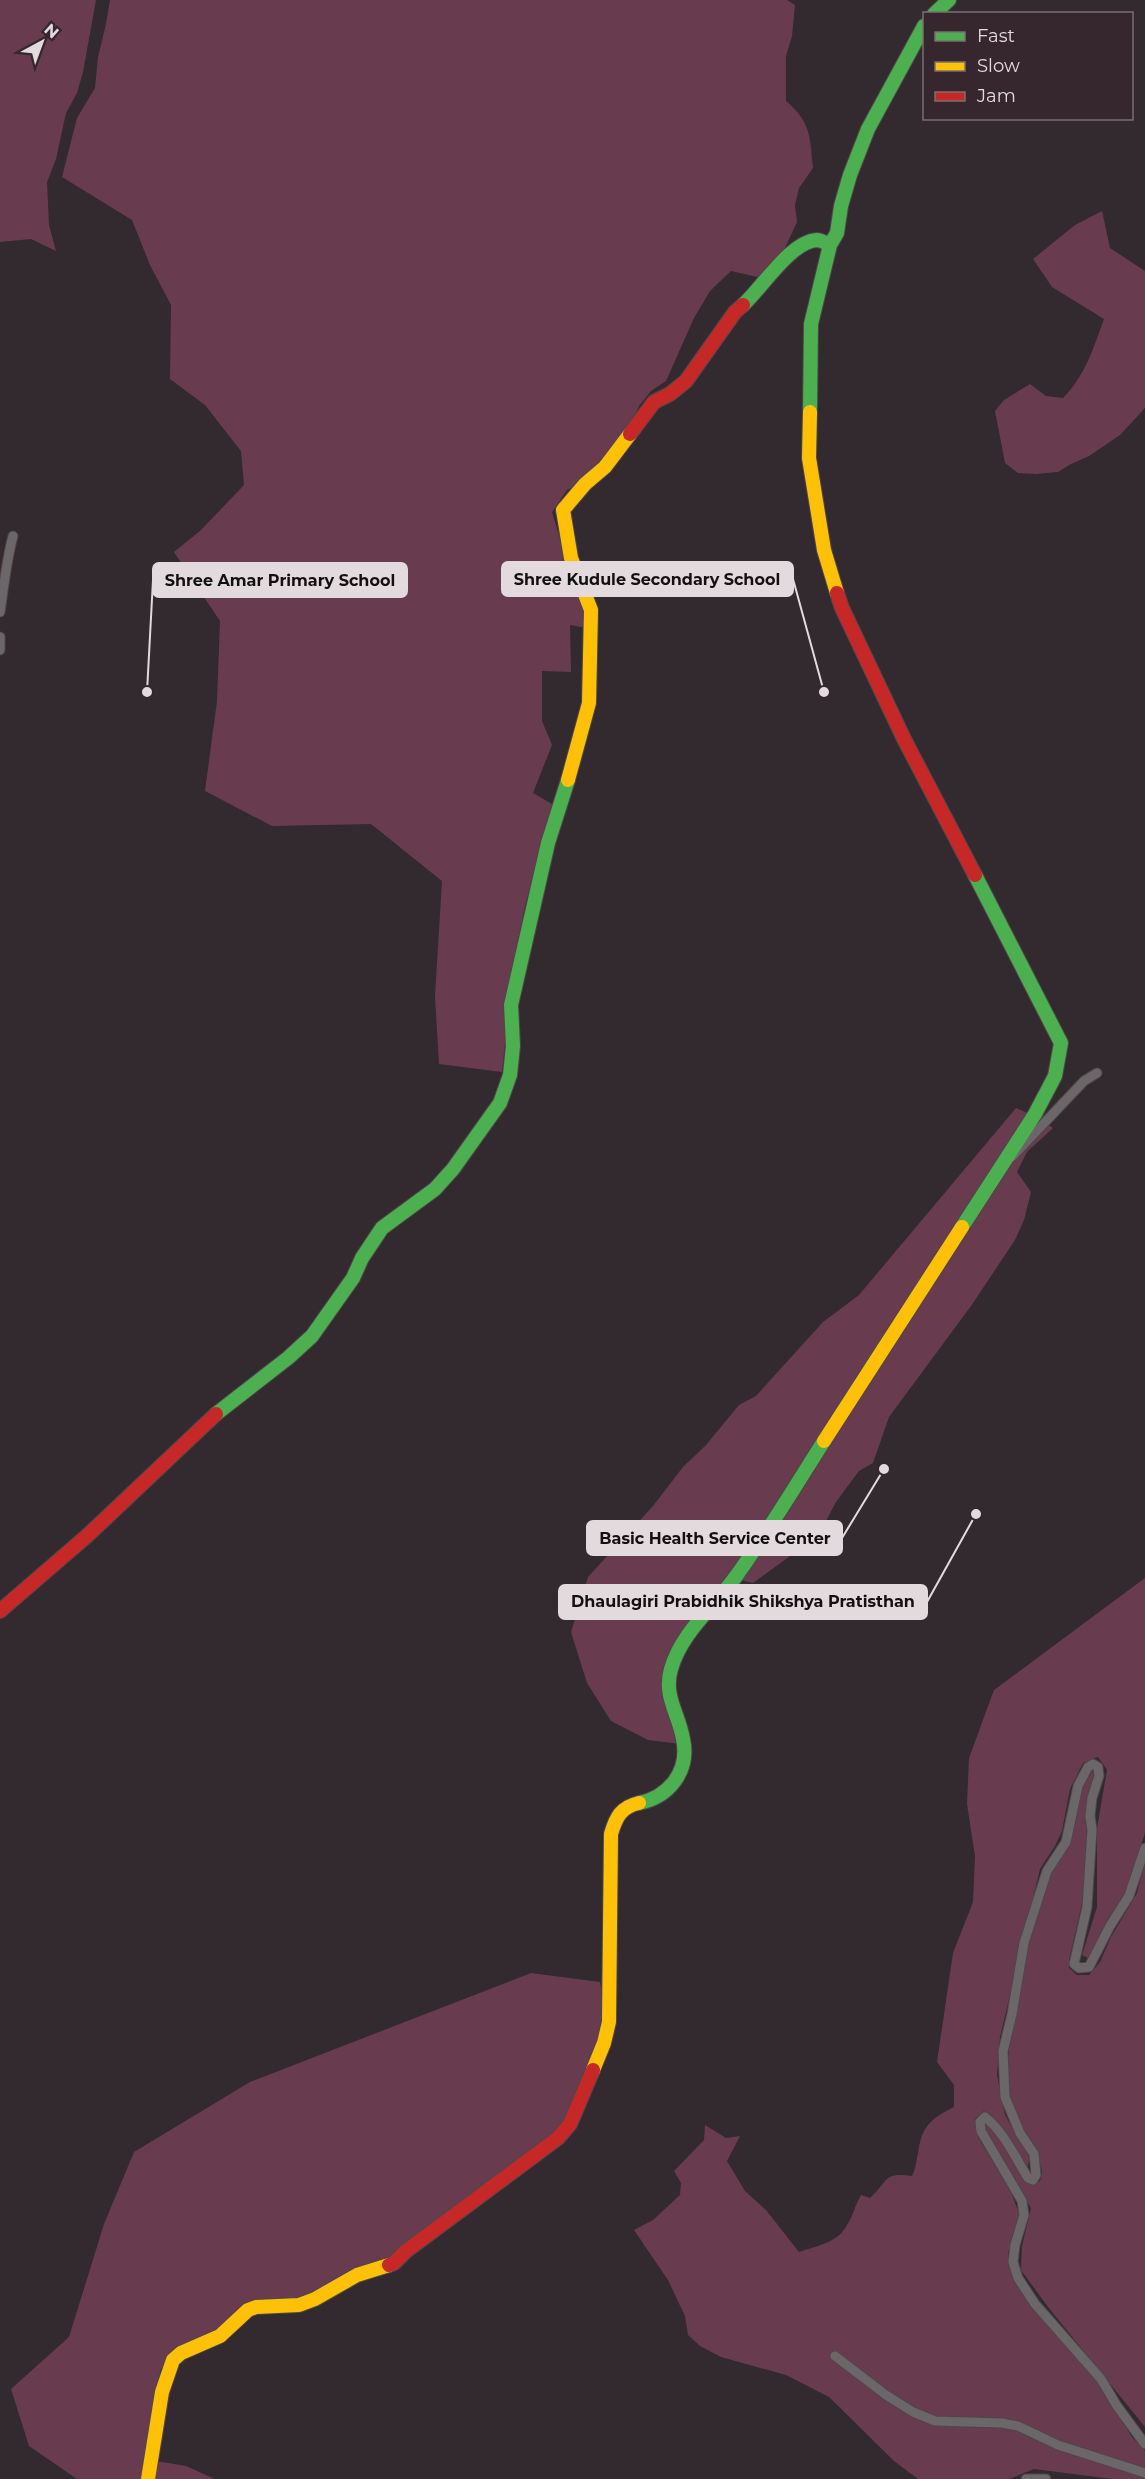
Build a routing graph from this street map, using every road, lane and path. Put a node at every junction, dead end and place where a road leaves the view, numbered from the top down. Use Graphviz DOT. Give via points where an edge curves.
graph roads {
  1 [pos="949,0"];
  2 [pos="936,12"];
  3 [pos="923,28"];
  4 [pos="830,245"];
  5 [pos="13,536"];
  6 [pos="0,612"];
  7 [pos="0,637"];
  8 [pos="0,650"];
  9 [pos="1097,1073"];
  10 [pos="1000,1169"];
  11 [pos="0,1611"];
  12 [pos="1145,1848"];
  13 [pos="835,2356"];
  14 [pos="1145,2444"];
  15 [pos="1145,2473"];
  16 [pos="148,2479"];
  17 [pos="1026,2479"];
  18 [pos="1046,2479"];
  1 -- 2 [label="street"];
  3 -- 4 [label="street" via="868,129"];
  4 -- 10 [label="street" via="811,324 809,359 809,458 829,569 842,608 903,739 1061,1043 1054,1076"];
  4 -- 11 [label="street" via="818,240 803,244 786,258 735,312 686,381 654,402 605,467 563,510 570,558 591,610 589,703 529,921 511,1005 510,1075 500,1103 435,1189 382,1228 312,1336 222,1409 88,1535"];
  5 -- 6 [label="street"];
  7 -- 8 [label="street"];
  9 -- 10 [label="street" via="1084,1081"];
  10 -- 16 [label="street" via="739,1573 700,1618 676,1654 668,1688 685,1756 671,1788 655,1800 626,1807 614,1824 609,2022 570,2124 548,2147 394,2263 357,2275 299,2305 248,2310 220,2336 181,2353 168,2369"];
  12 -- 14 [label="street" via="1129,1896 1089,1966 1079,1968 1074,1964 1087,1907 1092,1798 1100,1776 1098,1767 1088,1767 1073,1800 1066,1842 1047,1871 1024,1943 1003,2051 1005,2097 1034,2154 1034,2180 993,2123 985,2117 980,2122 981,2131 1022,2201 1023,2215 1013,2262 1018,2278 1035,2304 1101,2379"];
  13 -- 15 [label="street" via="886,2395 935,2421 1018,2426 1058,2445"];
  17 -- 18 [label="street"];
}
